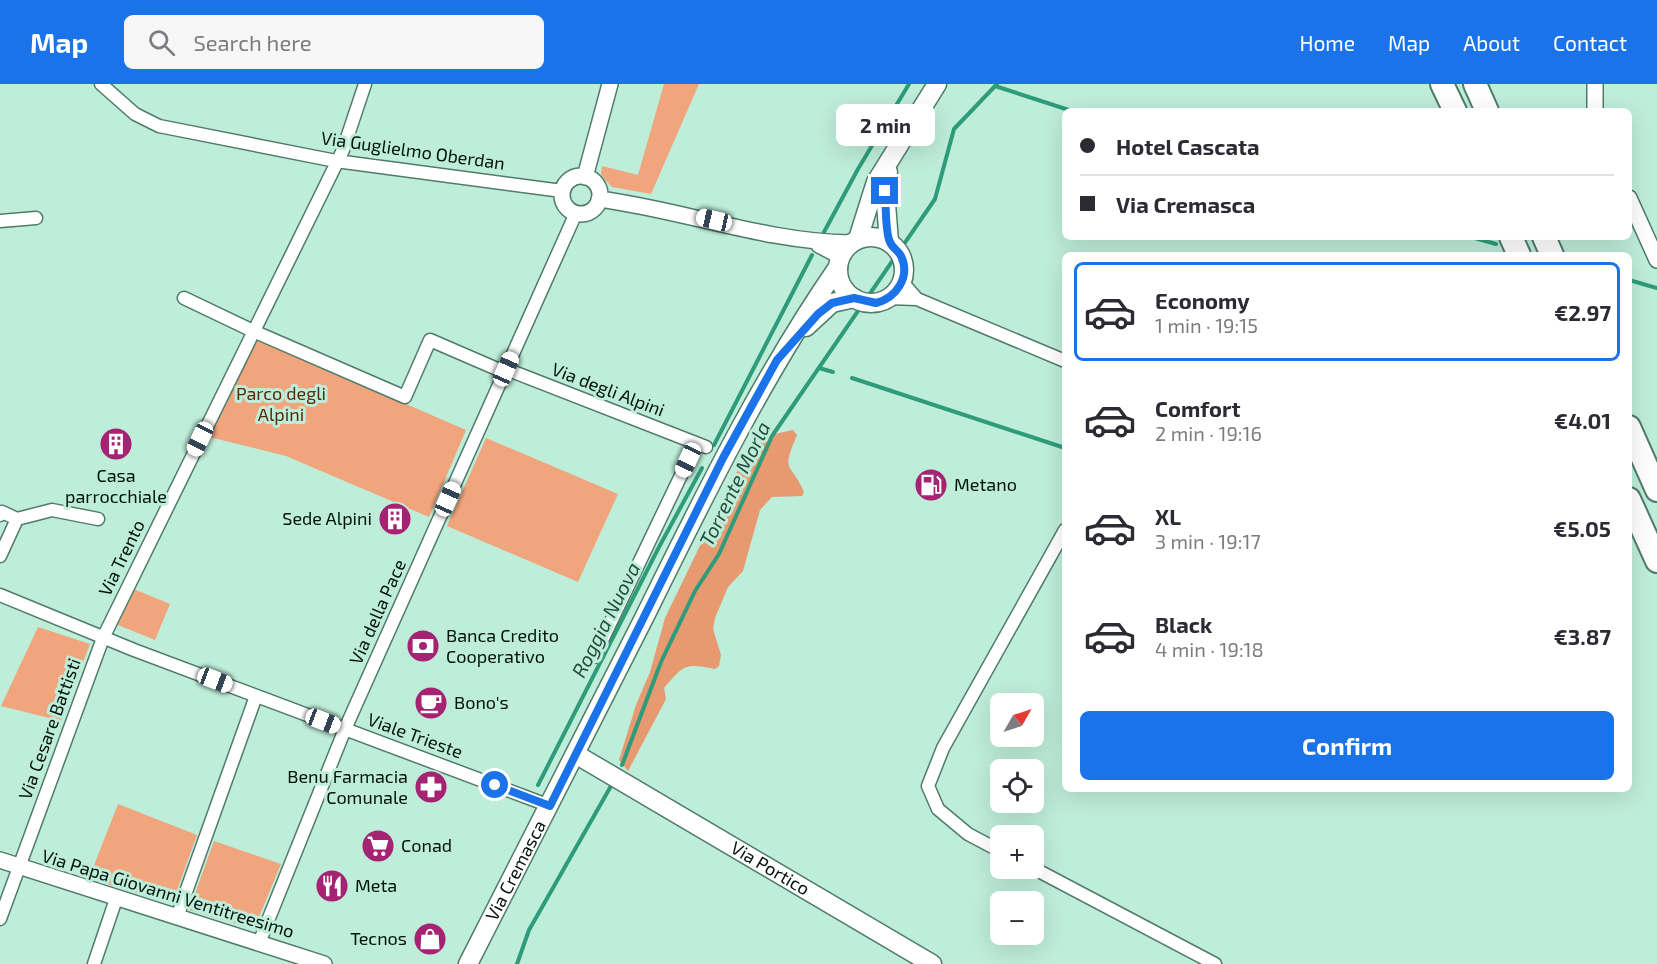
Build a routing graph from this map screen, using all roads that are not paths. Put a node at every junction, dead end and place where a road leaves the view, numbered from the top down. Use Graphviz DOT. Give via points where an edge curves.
graph roads {
  1 [pos="101,84"];
  2 [pos="365,84"];
  3 [pos="610,84"];
  4 [pos="937,84"];
  5 [pos="1442,84"];
  6 [pos="1475,84"];
  7 [pos="1595,84"];
  8 [pos="1454,108"];
  9 [pos="1486,108"];
  10 [pos="1595,108"];
  11 [pos="336,161"];
  12 [pos="891,161"];
  13 [pos="585,177"];
  14 [pos="562,191"];
  15 [pos="599,199"];
  16 [pos="1632,205"];
  17 [pos="576,213"];
  18 [pos="36,218"];
  19 [pos="0,221"];
  20 [pos="896,249"];
  21 [pos="846,251"];
  22 [pos="1657,260"];
  23 [pos="902,282"];
  24 [pos="184,298"];
  25 [pos="888,298"];
  26 [pos="917,299"];
  27 [pos="860,300"];
  28 [pos="253,332"];
  29 [pos="777,360"];
  30 [pos="1062,360"];
  31 [pos="505,371"];
  32 [pos="1632,434"];
  33 [pos="1657,490"];
  34 [pos="1632,506"];
  35 [pos="0,512"];
  36 [pos="17,519"];
  37 [pos="98,519"];
  38 [pos="1062,535"];
  39 [pos="0,556"];
  40 [pos="1657,561"];
  41 [pos="0,595"];
  42 [pos="103,638"];
  43 [pos="594,657"];
  44 [pos="256,696"];
  45 [pos="345,729"];
  46 [pos="577,755"];
  47 [pos="609,772"];
  48 [pos="560,787"];
  49 [pos="550,806"];
  50 [pos="990,846"];
  51 [pos="0,860"];
  52 [pos="19,867"];
  53 [pos="1044,873"];
  54 [pos="116,899"];
  55 [pos="177,917"];
  56 [pos="0,919"];
  57 [pos="259,943"];
  58 [pos="94,964"];
  59 [pos="324,964"];
  60 [pos="468,964"];
  61 [pos="932,964"];
  62 [pos="1215,964"];
  1 -- 11 [label="street, Via Guglielmo Oberdan" via="135,114 159,126"];
  2 -- 11 [label="street, Via Trento"];
  3 -- 13 [label="street"];
  4 -- 12 [label="main road, Via Cremasca"];
  5 -- 8 [label="highway"];
  6 -- 9 [label="highway"];
  7 -- 10 [label="street"];
  11 -- 14 [label="street, Via Guglielmo Oberdan"];
  11 -- 28 [label="street, Via Trento"];
  12 -- 20 [label="main road, Via Cremasca" via="885,191"];
  12 -- 21 [label="main road, Via Cremasca" via="876,182"];
  13 -- 14 [label="street" via="572,179"];
  13 -- 15 [label="street" via="596,185"];
  14 -- 17 [label="street" via="564,203"];
  15 -- 17 [label="street" via="591,211"];
  15 -- 21 [label="street" via="652,206"];
  16 -- 22 [label="street"];
  17 -- 31 [label="street, Via della Pace"];
  18 -- 19 [label="street"];
  20 -- 21 [label="main road" via="876,237"];
  20 -- 23 [label="main road, Via Cremasca" via="904,268"];
  21 -- 27 [label="main road" via="842,285"];
  21 -- 29 [label="main road, Via Cremasca"];
  23 -- 25 [label="main road"];
  23 -- 26 [label="street"];
  24 -- 28 [label="street"];
  25 -- 26 [label="street"];
  25 -- 27 [label="main road, Via Cremasca"];
  26 -- 30 [label="street"];
  27 -- 29 [label="main road, Via Cremasca" via="832,303"];
  28 -- 31 [label="street" via="405,397 430,340"];
  28 -- 42 [label="street, Via Trento"];
  29 -- 46 [label="main road, Via Cremasca" via="723,458"];
  31 -- 43 [label="street, Via degli Alpini" via="701,445"];
  31 -- 45 [label="street, Via della Pace"];
  32 -- 33 [label="highway"];
  34 -- 40 [label="highway"];
  35 -- 36 [label="street"];
  36 -- 37 [label="street" via="52,510"];
  36 -- 39 [label="street"];
  38 -- 50 [label="street" via="943,748 928,786 938,810"];
  41 -- 42 [label="street, Viale Trieste"];
  42 -- 44 [label="street, Viale Trieste"];
  42 -- 52 [label="street, Via Cesare Battisti"];
  44 -- 45 [label="street, Viale Trieste"];
  44 -- 55 [label="street"];
  45 -- 49 [label="street, Viale Trieste"];
  45 -- 57 [label="street, Via della Pace"];
  46 -- 47 [label="main road, Via Portico"];
  46 -- 48 [label="main road, Via Cremasca"];
  47 -- 48 [label="main road" via="591,773"];
  47 -- 61 [label="main road, Via Portico"];
  48 -- 49 [label="main road, Via Cremasca"];
  49 -- 60 [label="main road, Via Cremasca"];
  51 -- 52 [label="street, Via Papa Giovanni Ventitreesimo"];
  52 -- 54 [label="street, Via Papa Giovanni Ventitreesimo"];
  52 -- 56 [label="street, Via Cesare Battisti"];
  53 -- 62 [label="street"];
  54 -- 55 [label="street, Via Papa Giovanni Ventitreesimo"];
  54 -- 58 [label="street"];
  55 -- 57 [label="street, Via Papa Giovanni Ventitreesimo"];
  57 -- 59 [label="street, Via Papa Giovanni Ventitreesimo"];
}
